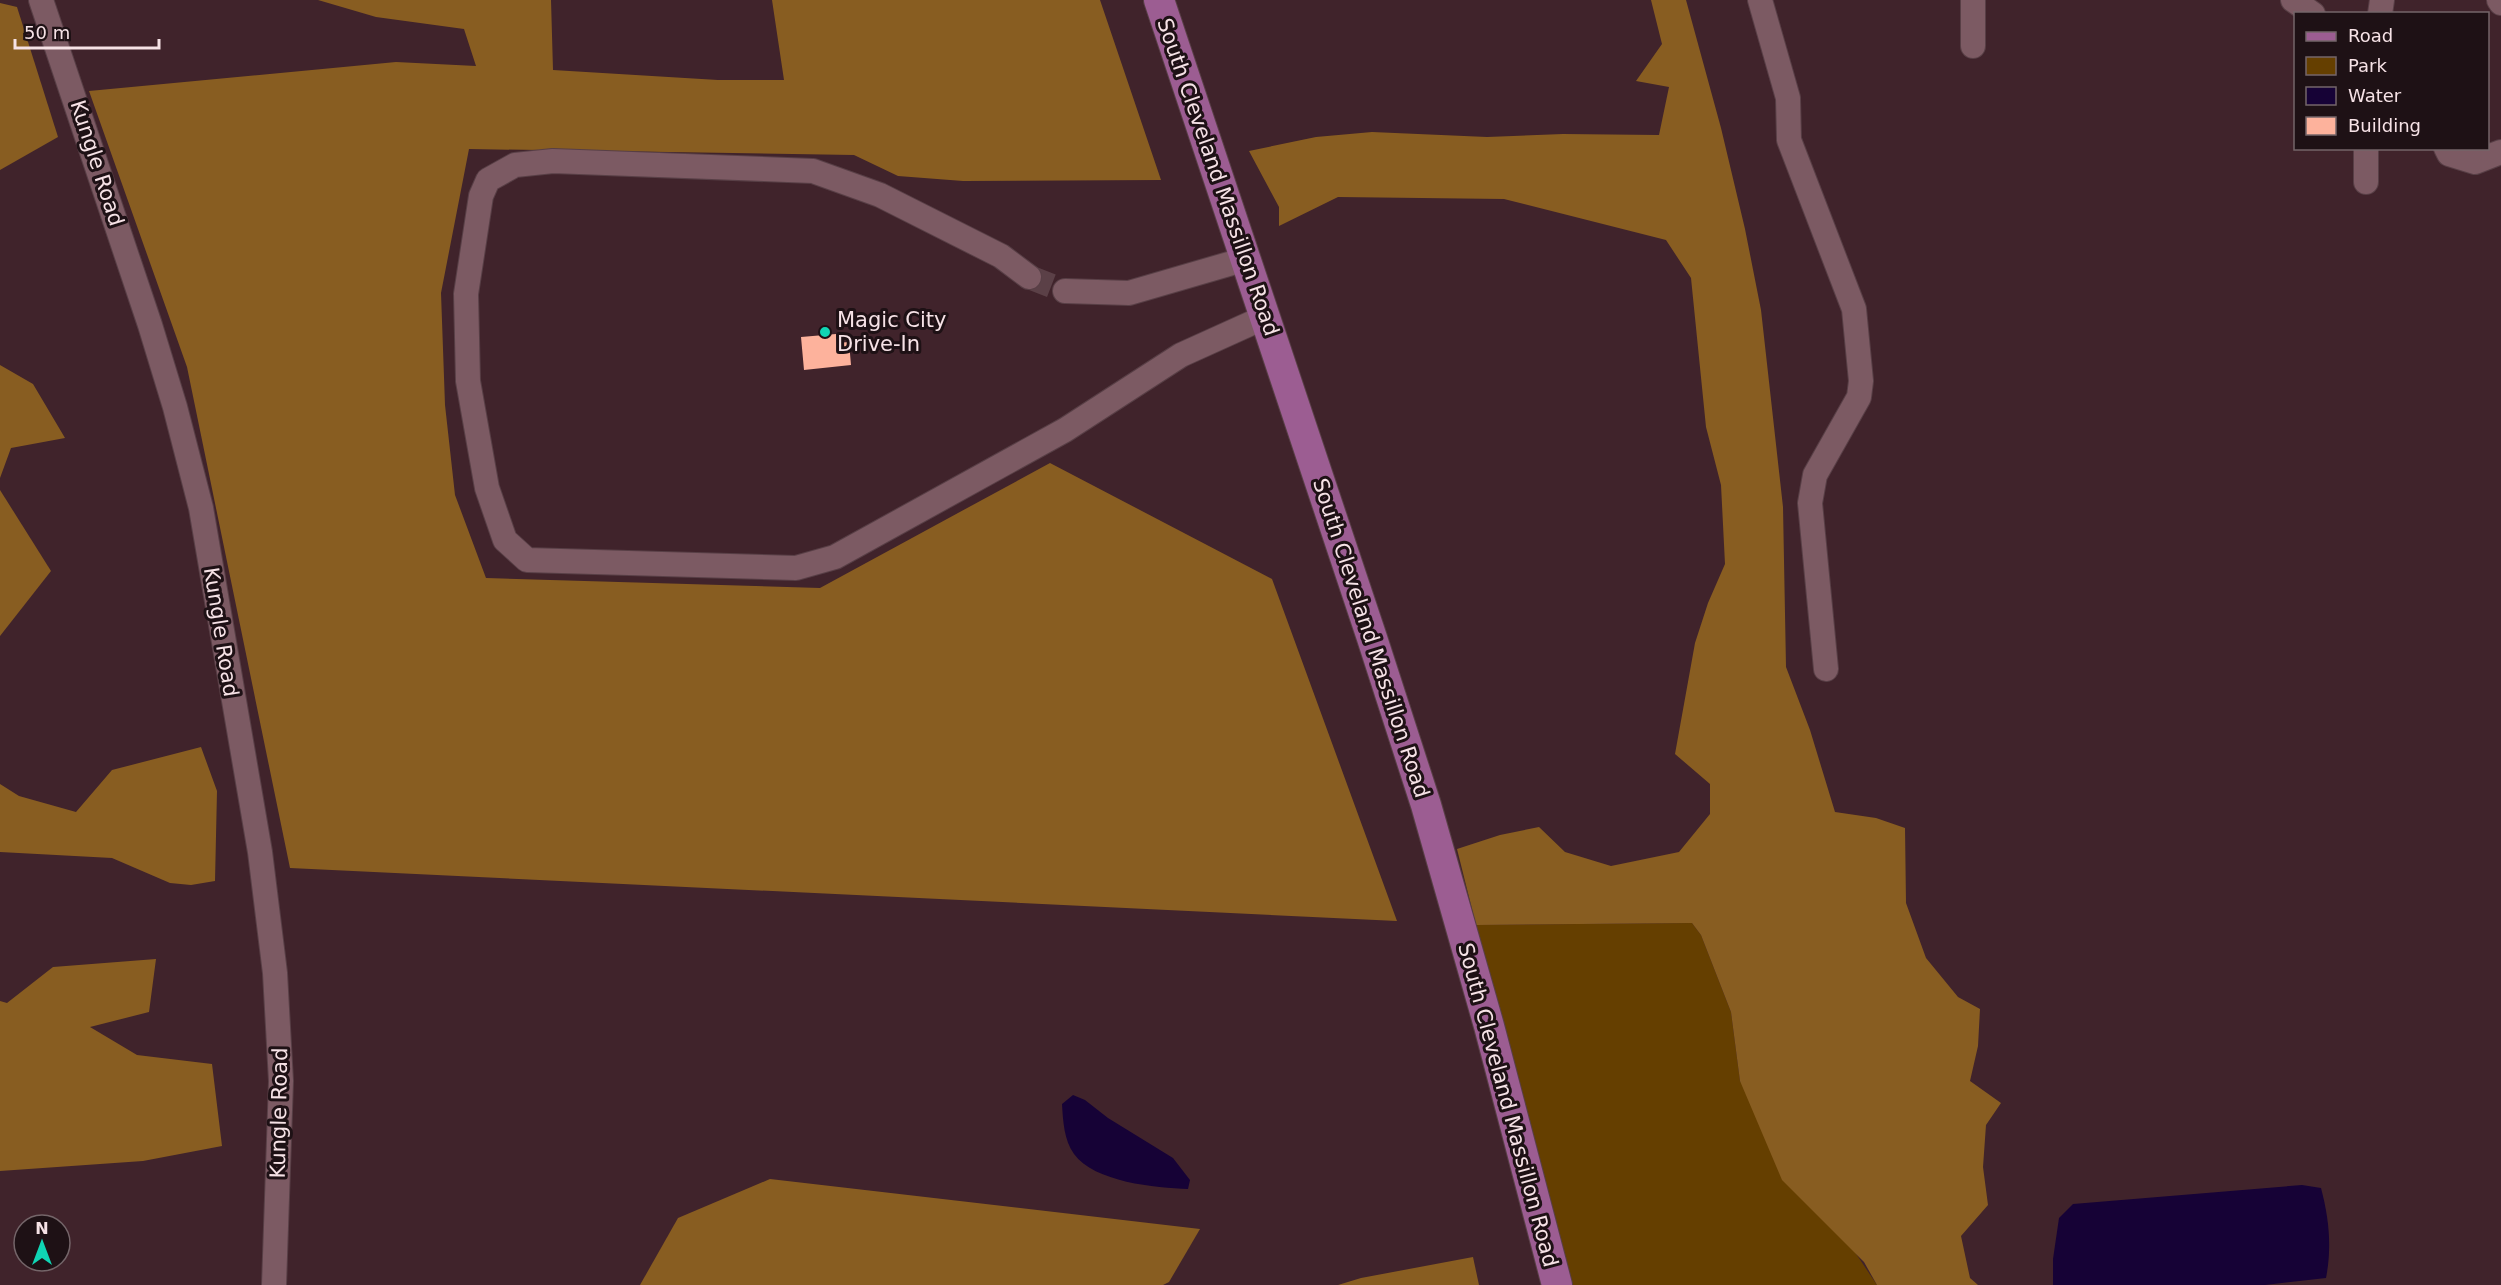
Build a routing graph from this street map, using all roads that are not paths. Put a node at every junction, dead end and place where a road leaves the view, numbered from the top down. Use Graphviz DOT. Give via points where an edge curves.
graph roads {
  1 [pos="41,0"];
  2 [pos="1159,0"];
  3 [pos="1760,0"];
  4 [pos="1973,0"];
  5 [pos="2293,0"];
  6 [pos="2310,12"];
  7 [pos="1973,46"];
  8 [pos="2366,150"];
  9 [pos="2447,150"];
  10 [pos="2501,152"];
  11 [pos="2366,182"];
  12 [pos="1246,259"];
  13 [pos="1029,277"];
  14 [pos="1065,291"];
  15 [pos="1265,317"];
  16 [pos="1826,669"];
  17 [pos="274,1285"];
  18 [pos="1557,1285"];
  1 -- 17 [label="street, Kungle Road" via="176,407 201,508 260,852 275,973 281,1091"];
  2 -- 12 [label="main road, South Cleveland Massillon Road"];
  3 -- 16 [label="street" via="1788,98 1789,140 1854,309 1859,397 1815,475 1810,503"];
  4 -- 7 [label="street"];
  5 -- 6 [label="street"];
  8 -- 11 [label="street"];
  9 -- 10 [label="street" via="2475,162"];
  12 -- 14 [label="street" via="1129,293"];
  12 -- 15 [label="main road, South Cleveland Massillon Road"];
  13 -- 15 [label="street" via="1001,256 880,195 813,171 553,161 515,165 488,180 481,196 466,294 468,381 487,488 505,540 526,560 796,568 835,557 1065,430 1181,355"];
  15 -- 18 [label="main road, South Cleveland Massillon Road" via="1426,806"];
}
